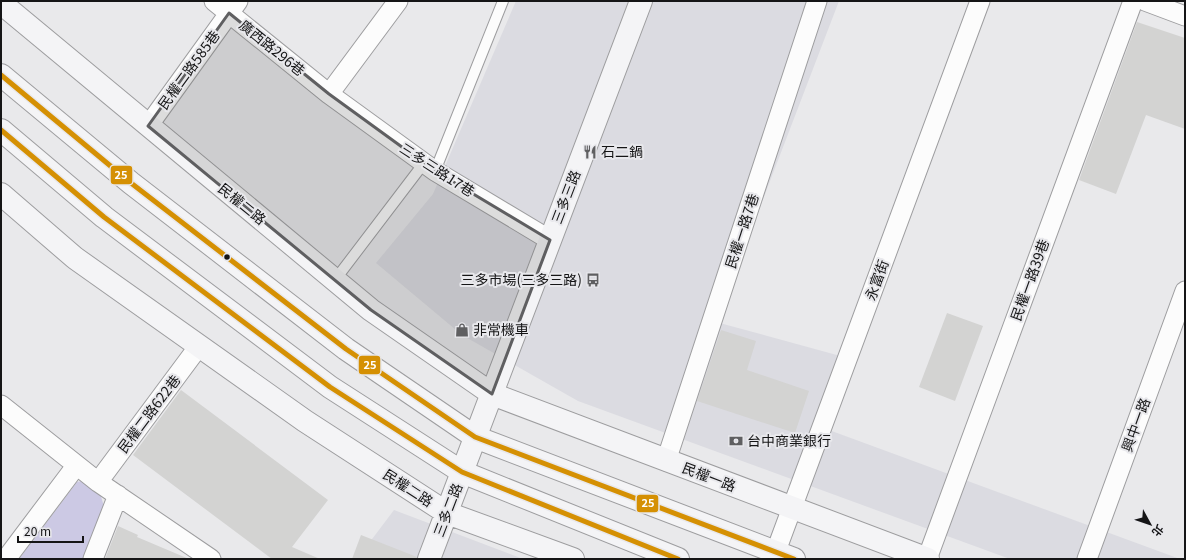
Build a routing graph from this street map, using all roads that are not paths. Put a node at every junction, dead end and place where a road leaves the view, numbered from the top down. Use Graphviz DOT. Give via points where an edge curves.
graph roads {
  1 [pos="214,1"];
  2 [pos="398,1"];
  3 [pos="503,1"];
  4 [pos="641,1"];
  5 [pos="817,1"];
  6 [pos="980,1"];
  7 [pos="1133,1"];
  8 [pos="1145,1"];
  9 [pos="1,3"];
  10 [pos="234,7"];
  11 [pos="1185,16"];
  12 [pos="1,75"];
  13 [pos="329,94"];
  14 [pos="148,126"];
  15 [pos="1,130"];
  16 [pos="430,167"];
  17 [pos="1,194"];
  18 [pos="550,240"];
  19 [pos="335,280"];
  20 [pos="1185,291"];
  21 [pos="199,346"];
  22 [pos="492,394"];
  23 [pos="1,405"];
  24 [pos="475,437"];
  25 [pos="666,461"];
  26 [pos="76,466"];
  27 [pos="462,472"];
  28 [pos="98,482"];
  29 [pos="118,495"];
  30 [pos="792,509"];
  31 [pos="447,513"];
  32 [pos="186,552"];
  33 [pos="781,557"];
  34 [pos="6,559"];
  35 [pos="93,559"];
  36 [pos="211,559"];
  37 [pos="429,559"];
  38 [pos="573,559"];
  39 [pos="678,559"];
  40 [pos="928,559"];
  41 [pos="1087,559"];
  1 -- 10 [label="street, 廣西路296巷"];
  2 -- 13 [label="street"];
  3 -- 16 [label="lane"];
  4 -- 18 [label="street, 三多三路"];
  5 -- 25 [label="street, 民權一路7巷"];
  6 -- 30 [label="street, 永富街"];
  7 -- 40 [label="street, 民權一路39巷"];
  8 -- 11 [label="street"];
  9 -- 14 [label="street, 民權二路"];
  10 -- 13 [label="street, 廣西路296巷"];
  10 -- 14 [label="street, 民權二路585巷"];
  12 -- 24 [label="street" via="131,183 340,345"];
  13 -- 16 [label="street, 三多三路17巷"];
  14 -- 19 [label="street, 民權二路"];
  15 -- 27 [label="street" via="104,217 330,387"];
  16 -- 18 [label="street, 三多三路17巷"];
  16 -- 19 [label="lane"];
  17 -- 21 [label="street, 民權二路" via="75,258"];
  18 -- 22 [label="street, 三多三路"];
  19 -- 22 [label="street, 民權二路" via="371,310"];
  20 -- 41 [label="street, 興中一路"];
  21 -- 28 [label="street, 民權二路622巷"];
  21 -- 31 [label="street, 民權二路" via="304,421"];
  22 -- 24 [label="street, 三多二路"];
  22 -- 25 [label="street, 民權一路"];
  23 -- 26 [label="street"];
  24 -- 27 [label="street, 三多二路"];
  24 -- 33 [label="street"];
  25 -- 30 [label="street, 民權一路"];
  26 -- 28 [label="street"];
  26 -- 34 [label="street"];
  27 -- 31 [label="street, 三多二路"];
  27 -- 39 [label="street"];
  28 -- 29 [label="street"];
  29 -- 32 [label="street"];
  29 -- 35 [label="street"];
  30 -- 33 [label="street, 永富街"];
  30 -- 40 [label="street, 民權一路"];
  31 -- 37 [label="street, 三多二路"];
  31 -- 38 [label="street"];
  32 -- 36 [label="street"];
}
